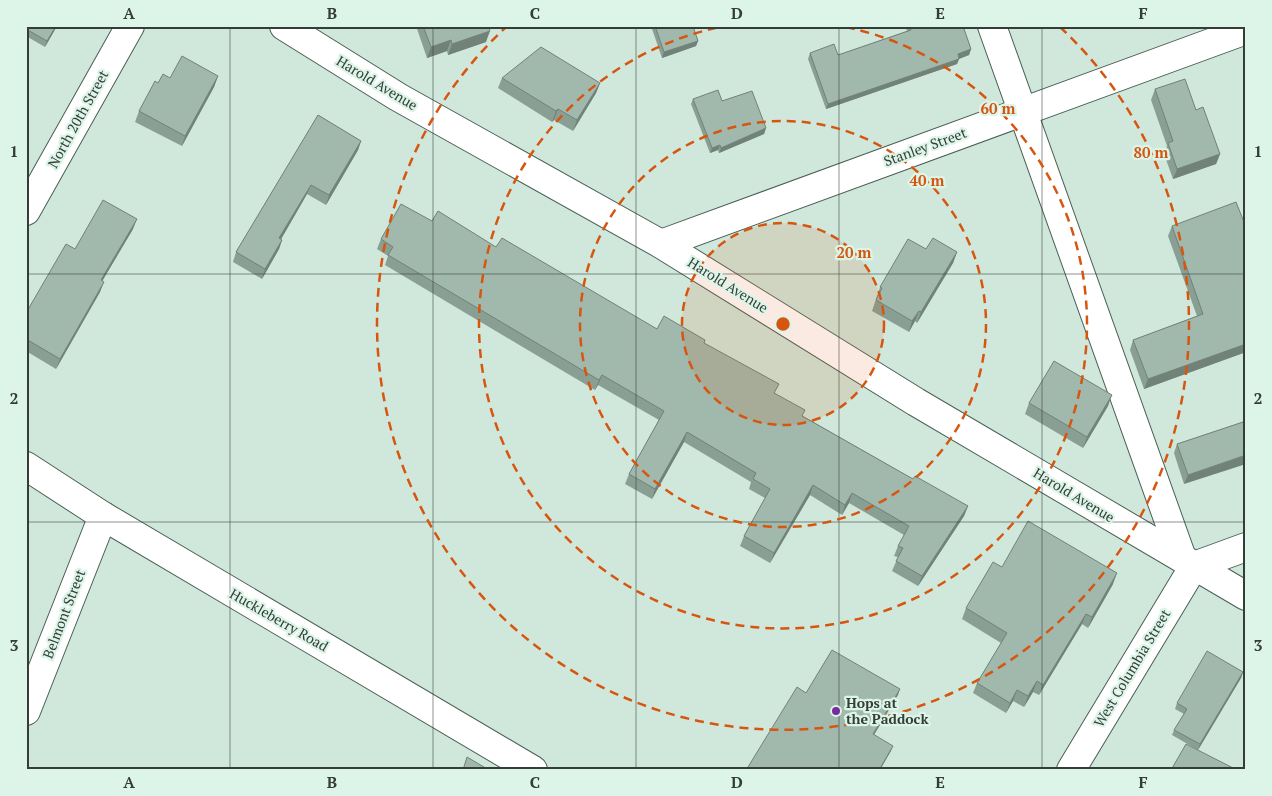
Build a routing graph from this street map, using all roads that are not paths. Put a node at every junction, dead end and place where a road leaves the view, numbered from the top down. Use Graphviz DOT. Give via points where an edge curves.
graph roads {
  1 [pos="130,26"];
  2 [pos="284,26"];
  3 [pos="992,26"];
  4 [pos="1246,30"];
  5 [pos="1022,112"];
  6 [pos="26,211"];
  7 [pos="661,244"];
  8 [pos="26,466"];
  9 [pos="103,516"];
  10 [pos="1246,547"];
  11 [pos="1188,562"];
  12 [pos="1246,596"];
  13 [pos="26,711"];
  14 [pos="534,770"];
  15 [pos="1071,770"];
  1 -- 6 [label="street, North 20th Street"];
  2 -- 7 [label="street, Harold Avenue" via="398,97"];
  3 -- 5 [label="street"];
  4 -- 5 [label="street, Stanley Street"];
  5 -- 7 [label="street, Stanley Street"];
  5 -- 11 [label="street"];
  7 -- 11 [label="street, Harold Avenue" via="916,402"];
  8 -- 9 [label="street, Huckleberry Road"];
  9 -- 13 [label="street, Belmont Street"];
  9 -- 14 [label="street, Huckleberry Road"];
  10 -- 11 [label="street"];
  11 -- 12 [label="street, Harold Avenue"];
  11 -- 15 [label="street, West Columbia Street"];
}
